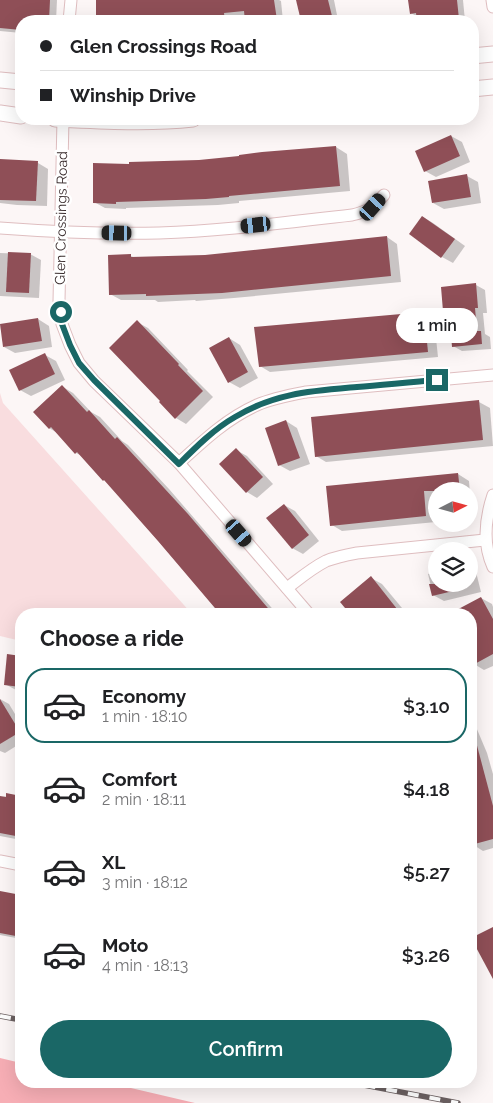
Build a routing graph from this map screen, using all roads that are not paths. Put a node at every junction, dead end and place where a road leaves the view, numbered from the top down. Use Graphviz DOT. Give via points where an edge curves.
graph roads {
  1 [pos="71,0"];
  2 [pos="492,0"];
  3 [pos="493,7"];
  4 [pos="70,15"];
  5 [pos="493,54"];
  6 [pos="479,55"];
  7 [pos="0,80"];
  8 [pos="15,81"];
  9 [pos="493,87"];
  10 [pos="479,88"];
  11 [pos="0,113"];
  12 [pos="15,115"];
  13 [pos="63,125"];
  14 [pos="384,195"];
  15 [pos="0,228"];
  16 [pos="60,232"];
  17 [pos="493,375"];
  18 [pos="179,464"];
  19 [pos="493,494"];
  20 [pos="486,540"];
  21 [pos="493,567"];
  22 [pos="287,588"];
  23 [pos="304,608"];
  24 [pos="0,861"];
  25 [pos="15,865"];
  1 -- 4 [label="street"];
  2 -- 3 [label="street"];
  5 -- 6 [label="main road"];
  7 -- 8 [label="main road"];
  9 -- 10 [label="main road"];
  11 -- 12 [label="main road"];
  13 -- 16 [label="street, Glen Crossings Road"];
  14 -- 16 [label="street" via="373,207 352,215 180,232"];
  15 -- 16 [label="street"];
  16 -- 18 [label="street, Glen Crossings Road" via="62,324 79,363"];
  17 -- 18 [label="street" via="283,396 234,417"];
  18 -- 22 [label="street, Glen Crossings Road"];
  19 -- 20 [label="street" via="487,516"];
  20 -- 21 [label="street"];
  20 -- 22 [label="street" via="340,556 326,561"];
  22 -- 23 [label="street, Glen Crossings Road"];
  24 -- 25 [label="street"];
}
